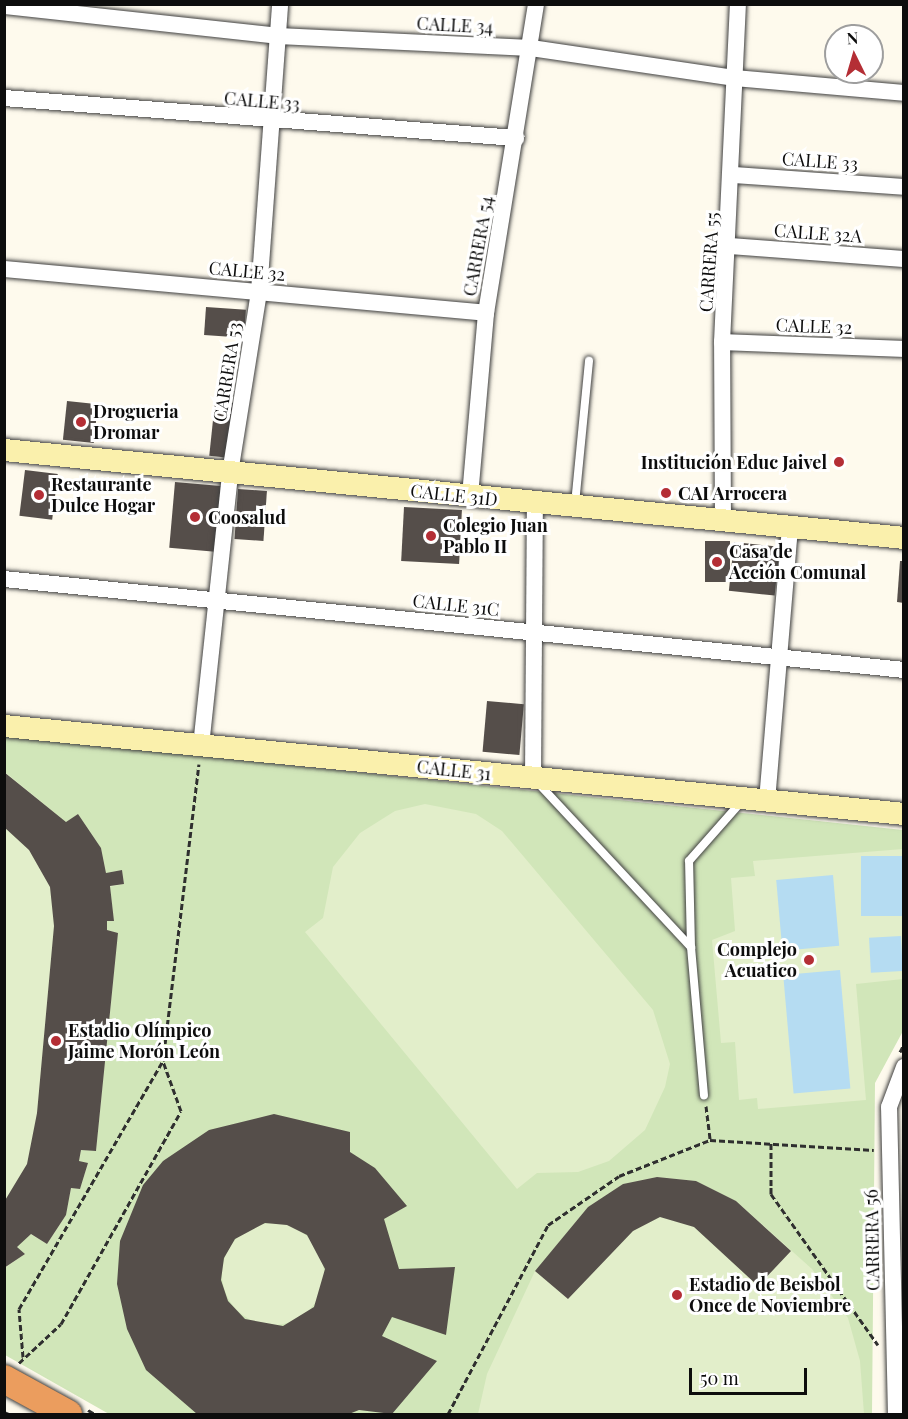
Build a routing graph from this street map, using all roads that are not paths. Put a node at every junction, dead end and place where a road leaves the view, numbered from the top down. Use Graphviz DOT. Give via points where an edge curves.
graph roads {
  1 [pos="280,4"];
  2 [pos="536,4"];
  3 [pos="738,4"];
  4 [pos="4,6"];
  5 [pos="278,36"];
  6 [pos="531,48"];
  7 [pos="734,78"];
  8 [pos="903,93"];
  9 [pos="4,98"];
  10 [pos="274,121"];
  11 [pos="516,138"];
  12 [pos="734,175"];
  13 [pos="903,187"];
  14 [pos="730,246"];
  15 [pos="903,259"];
  16 [pos="4,269"];
  17 [pos="259,292"];
  18 [pos="486,313"];
  19 [pos="722,342"];
  20 [pos="903,349"];
  21 [pos="589,361"];
  22 [pos="4,450"];
  23 [pos="230,472"];
  24 [pos="470,496"];
  25 [pos="535,503"];
  26 [pos="575,507"];
  27 [pos="723,521"];
  28 [pos="790,528"];
  29 [pos="903,538"];
  30 [pos="4,579"];
  31 [pos="216,600"];
  32 [pos="534,632"];
  33 [pos="778,657"];
  34 [pos="903,670"];
  35 [pos="4,726"];
  36 [pos="201,746"];
  37 [pos="533,778"];
  38 [pos="744,798"];
  39 [pos="767,801"];
  40 [pos="903,814"];
  41 [pos="691,947"];
  42 [pos="903,1067"];
  43 [pos="704,1095"];
  44 [pos="897,1245"];
  45 [pos="4,1379"];
  46 [pos="68,1414"];
  47 [pos="896,1414"];
  1 -- 5 [label="street, CARRERA 53"];
  2 -- 6 [label="street, CARRERA 54"];
  3 -- 7 [label="street, CARRERA 55"];
  4 -- 5 [label="street, CALLE 34"];
  5 -- 6 [label="street, CALLE 34"];
  5 -- 10 [label="street, CARRERA 53"];
  6 -- 7 [label="street, CALLE 34"];
  6 -- 11 [label="street, CARRERA 54"];
  7 -- 8 [label="street, CALLE 34"];
  7 -- 12 [label="street, CARRERA 55"];
  9 -- 10 [label="street, CALLE 33"];
  10 -- 11 [label="street, CALLE 33"];
  10 -- 17 [label="street, CARRERA 53"];
  11 -- 18 [label="street, CARRERA 54"];
  12 -- 13 [label="street, CALLE 33"];
  12 -- 14 [label="street, CARRERA 55"];
  14 -- 15 [label="street, CALLE 32A"];
  14 -- 19 [label="street, CARRERA 55"];
  16 -- 17 [label="street, CALLE 32"];
  17 -- 18 [label="street, CALLE 32"];
  17 -- 23 [label="street, CARRERA 53"];
  18 -- 24 [label="street, CARRERA 54"];
  19 -- 20 [label="street, CALLE 32"];
  19 -- 27 [label="street, CARRERA 55"];
  21 -- 26 [label="lane"];
  22 -- 23 [label="street, CALLE 31D"];
  23 -- 24 [label="street, CALLE 31D"];
  23 -- 31 [label="street, CARRERA 53"];
  24 -- 25 [label="street, CALLE 31D"];
  25 -- 26 [label="street, CALLE 31D"];
  25 -- 32 [label="street"];
  26 -- 27 [label="street, CALLE 31D"];
  27 -- 28 [label="street, CALLE 31D"];
  28 -- 29 [label="street, CALLE 31D"];
  28 -- 33 [label="street"];
  30 -- 31 [label="street, CALLE 31C"];
  31 -- 32 [label="street, CALLE 31C"];
  31 -- 36 [label="street, CARRERA 53"];
  32 -- 33 [label="street, CALLE 31C"];
  32 -- 37 [label="street"];
  33 -- 34 [label="street, CALLE 31C"];
  33 -- 39 [label="street"];
  35 -- 36 [label="street, CALLE 31"];
  36 -- 37 [label="street, CALLE 31"];
  37 -- 38 [label="street, CALLE 31"];
  37 -- 41 [label="lane"];
  38 -- 39 [label="street, CALLE 31"];
  38 -- 41 [label="lane" via="688,861"];
  39 -- 40 [label="street, CALLE 31"];
  41 -- 43 [label="lane"];
  42 -- 44 [label="street, CARRERA 56" via="889,1107"];
  44 -- 47 [label="street, CARRERA 56"];
  45 -- 46 [label="highway"];
}
